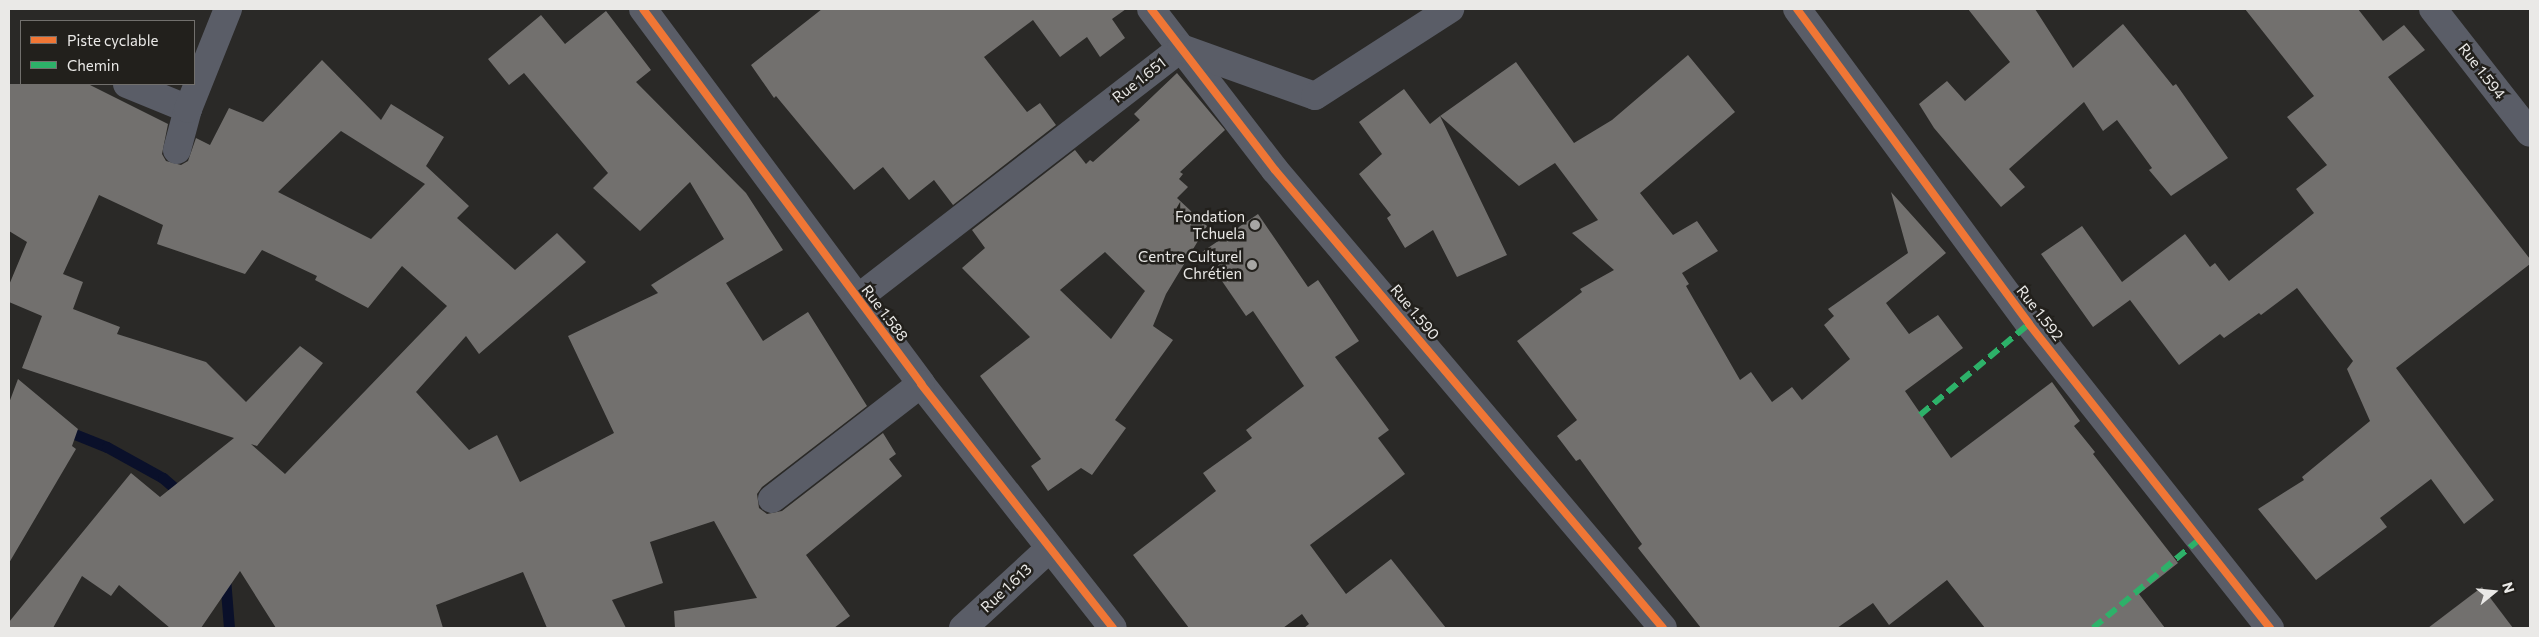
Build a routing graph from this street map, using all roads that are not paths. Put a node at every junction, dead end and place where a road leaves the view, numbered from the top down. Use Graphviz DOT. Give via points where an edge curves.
graph roads {
  1 [pos="228,9"];
  2 [pos="642,9"];
  3 [pos="1151,9"];
  4 [pos="1450,9"];
  5 [pos="1797,9"];
  6 [pos="2433,9"];
  7 [pos="1181,48"];
  8 [pos="129,85"];
  9 [pos="188,109"];
  10 [pos="2530,133"];
  11 [pos="177,150"];
  12 [pos="858,298"];
  13 [pos="921,384"];
  14 [pos="772,499"];
  15 [pos="1050,548"];
  16 [pos="963,628"];
  17 [pos="1113,628"];
  18 [pos="1663,628"];
  19 [pos="2270,628"];
  1 -- 9 [label="street"];
  2 -- 12 [label="street, Rue 1.588"];
  3 -- 7 [label="street, Rue 1.590"];
  4 -- 7 [label="street, Rue 1.651" via="1315,96"];
  5 -- 19 [label="street, Rue 1.592" via="2029,324"];
  6 -- 10 [label="street, Rue 1.594"];
  7 -- 12 [label="street, Rue 1.651"];
  7 -- 18 [label="street, Rue 1.590" via="1275,170"];
  8 -- 9 [label="street"];
  9 -- 11 [label="street"];
  12 -- 13 [label="street, Rue 1.588"];
  13 -- 14 [label="street"];
  13 -- 15 [label="street, Rue 1.588"];
  15 -- 16 [label="street, Rue 1.613"];
  15 -- 17 [label="street, Rue 1.588"];
}
